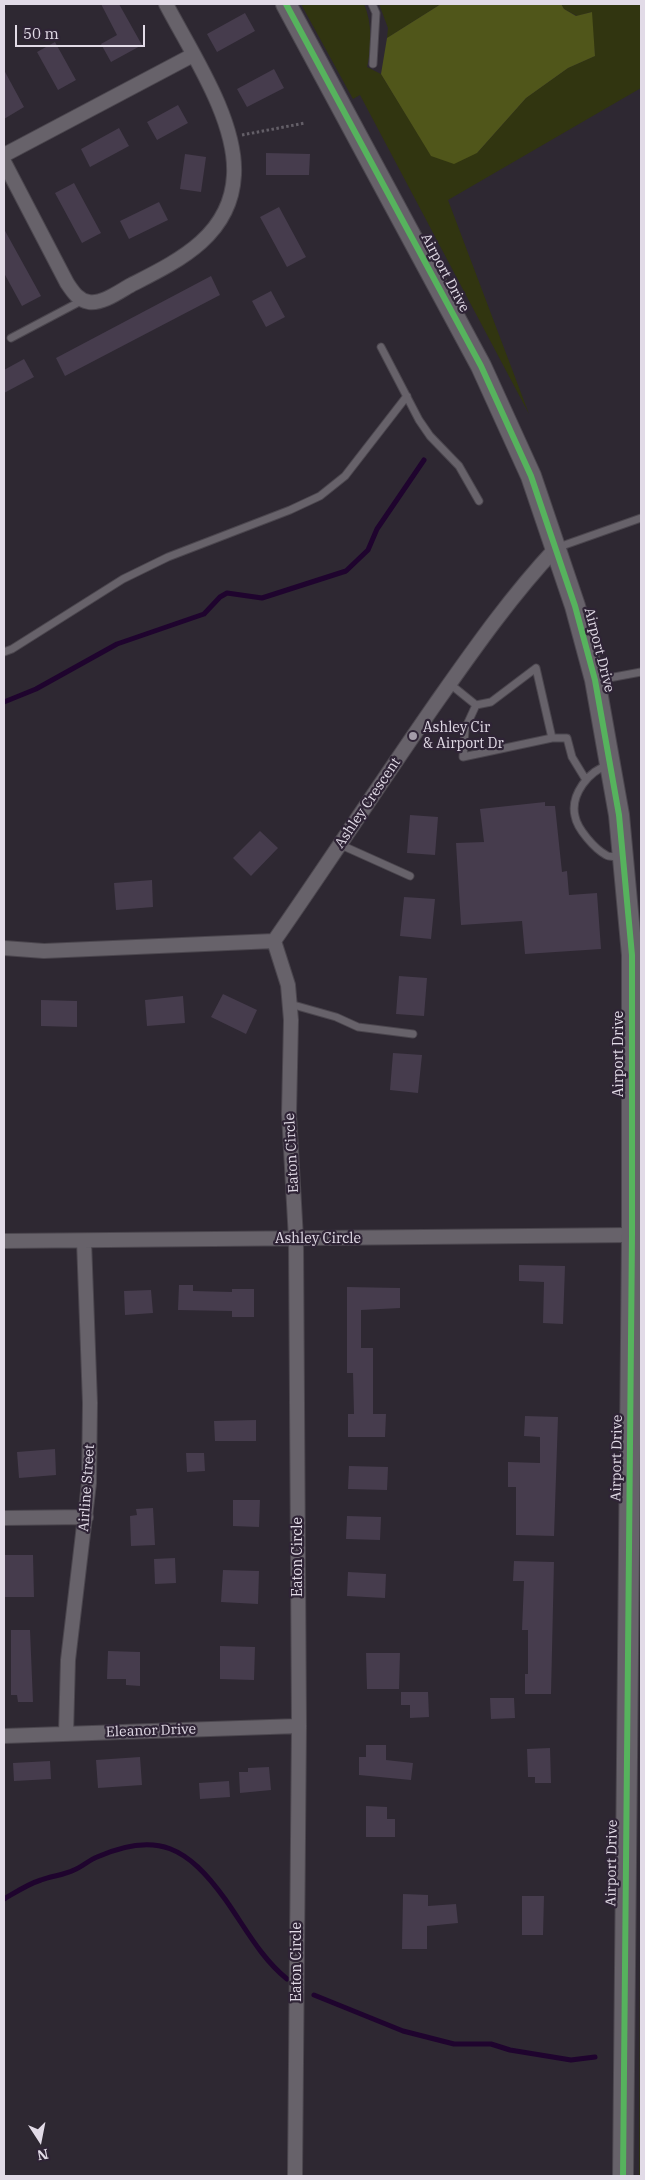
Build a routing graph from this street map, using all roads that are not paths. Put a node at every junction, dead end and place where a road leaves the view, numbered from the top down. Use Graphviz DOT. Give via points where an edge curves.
graph roads {
  1 [pos="166,4"];
  2 [pos="286,4"];
  3 [pos="372,4"];
  4 [pos="193,55"];
  5 [pos="373,64"];
  6 [pos="4,155"];
  7 [pos="4,162"];
  8 [pos="84,300"];
  9 [pos="11,338"];
  10 [pos="382,346"];
  11 [pos="407,396"];
  12 [pos="479,500"];
  13 [pos="641,518"];
  14 [pos="556,548"];
  15 [pos="4,652"];
  16 [pos="641,672"];
  17 [pos="595,680"];
  18 [pos="450,684"];
  19 [pos="476,705"];
  20 [pos="552,738"];
  21 [pos="611,765"];
  22 [pos="586,780"];
  23 [pos="341,845"];
  24 [pos="624,855"];
  25 [pos="410,876"];
  26 [pos="274,941"];
  27 [pos="4,948"];
  28 [pos="637,954"];
  29 [pos="290,1004"];
  30 [pos="413,1034"];
  31 [pos="637,1139"];
  32 [pos="632,1235"];
  33 [pos="296,1239"];
  34 [pos="4,1241"];
  35 [pos="84,1241"];
  36 [pos="86,1517"];
  37 [pos="4,1518"];
  38 [pos="299,1726"];
  39 [pos="66,1734"];
  40 [pos="4,1736"];
  41 [pos="295,2176"];
  42 [pos="623,2176"];
  1 -- 4 [label="street"];
  2 -- 14 [label="street, Airport Drive" via="494,393 531,476"];
  3 -- 5 [label="lane" via="376,14"];
  4 -- 6 [label="street"];
  4 -- 8 [label="street" via="226,123 233,148 234,177 224,212 206,240 192,252 107,298 95,302"];
  7 -- 8 [label="street" via="68,283 77,298"];
  8 -- 9 [label="lane"];
  10 -- 11 [label="lane"];
  11 -- 12 [label="lane" via="430,436 459,466"];
  11 -- 15 [label="lane" via="345,476 320,496 131,575"];
  13 -- 14 [label="lane"];
  14 -- 17 [label="street, Airport Drive"];
  14 -- 18 [label="street, Ashley Crescent" via="498,615"];
  16 -- 17 [label="lane"];
  17 -- 21 [label="street, Airport Drive"];
  18 -- 19 [label="lane"];
  18 -- 23 [label="street, Ashley Crescent"];
  19 -- 20 [label="lane" via="491,702 536,668"];
  19 -- 20 [label="lane" via="465,730 463,757"];
  20 -- 22 [label="lane" via="567,738 572,757"];
  21 -- 22 [label="lane" via="598,769"];
  21 -- 24 [label="street, Airport Drive"];
  22 -- 24 [label="lane" via="576,804 577,822 607,856"];
  23 -- 25 [label="lane"];
  23 -- 26 [label="street, Ashley Crescent"];
  24 -- 28 [label="street, Airport Drive"];
  26 -- 27 [label="street" via="44,951"];
  26 -- 29 [label="street, Eaton Circle" via="288,985"];
  28 -- 31 [label="street, Airport Drive"];
  29 -- 30 [label="lane" via="358,1027"];
  29 -- 33 [label="street, Eaton Circle" via="289,1114"];
  31 -- 32 [label="street, Airport Drive"];
  32 -- 33 [label="street, Ashley Circle"];
  32 -- 42 [label="street, Airport Drive"];
  33 -- 35 [label="street, Ashley Circle"];
  33 -- 38 [label="street, Eaton Circle"];
  34 -- 35 [label="street, Ashley Circle"];
  35 -- 36 [label="street, Airline Street" via="90,1403 90,1483"];
  36 -- 37 [label="street"];
  36 -- 39 [label="street, Airline Street" via="68,1660"];
  38 -- 39 [label="street, Eleanor Drive"];
  38 -- 41 [label="street, Eaton Circle"];
  39 -- 40 [label="street, Eleanor Drive"];
}
